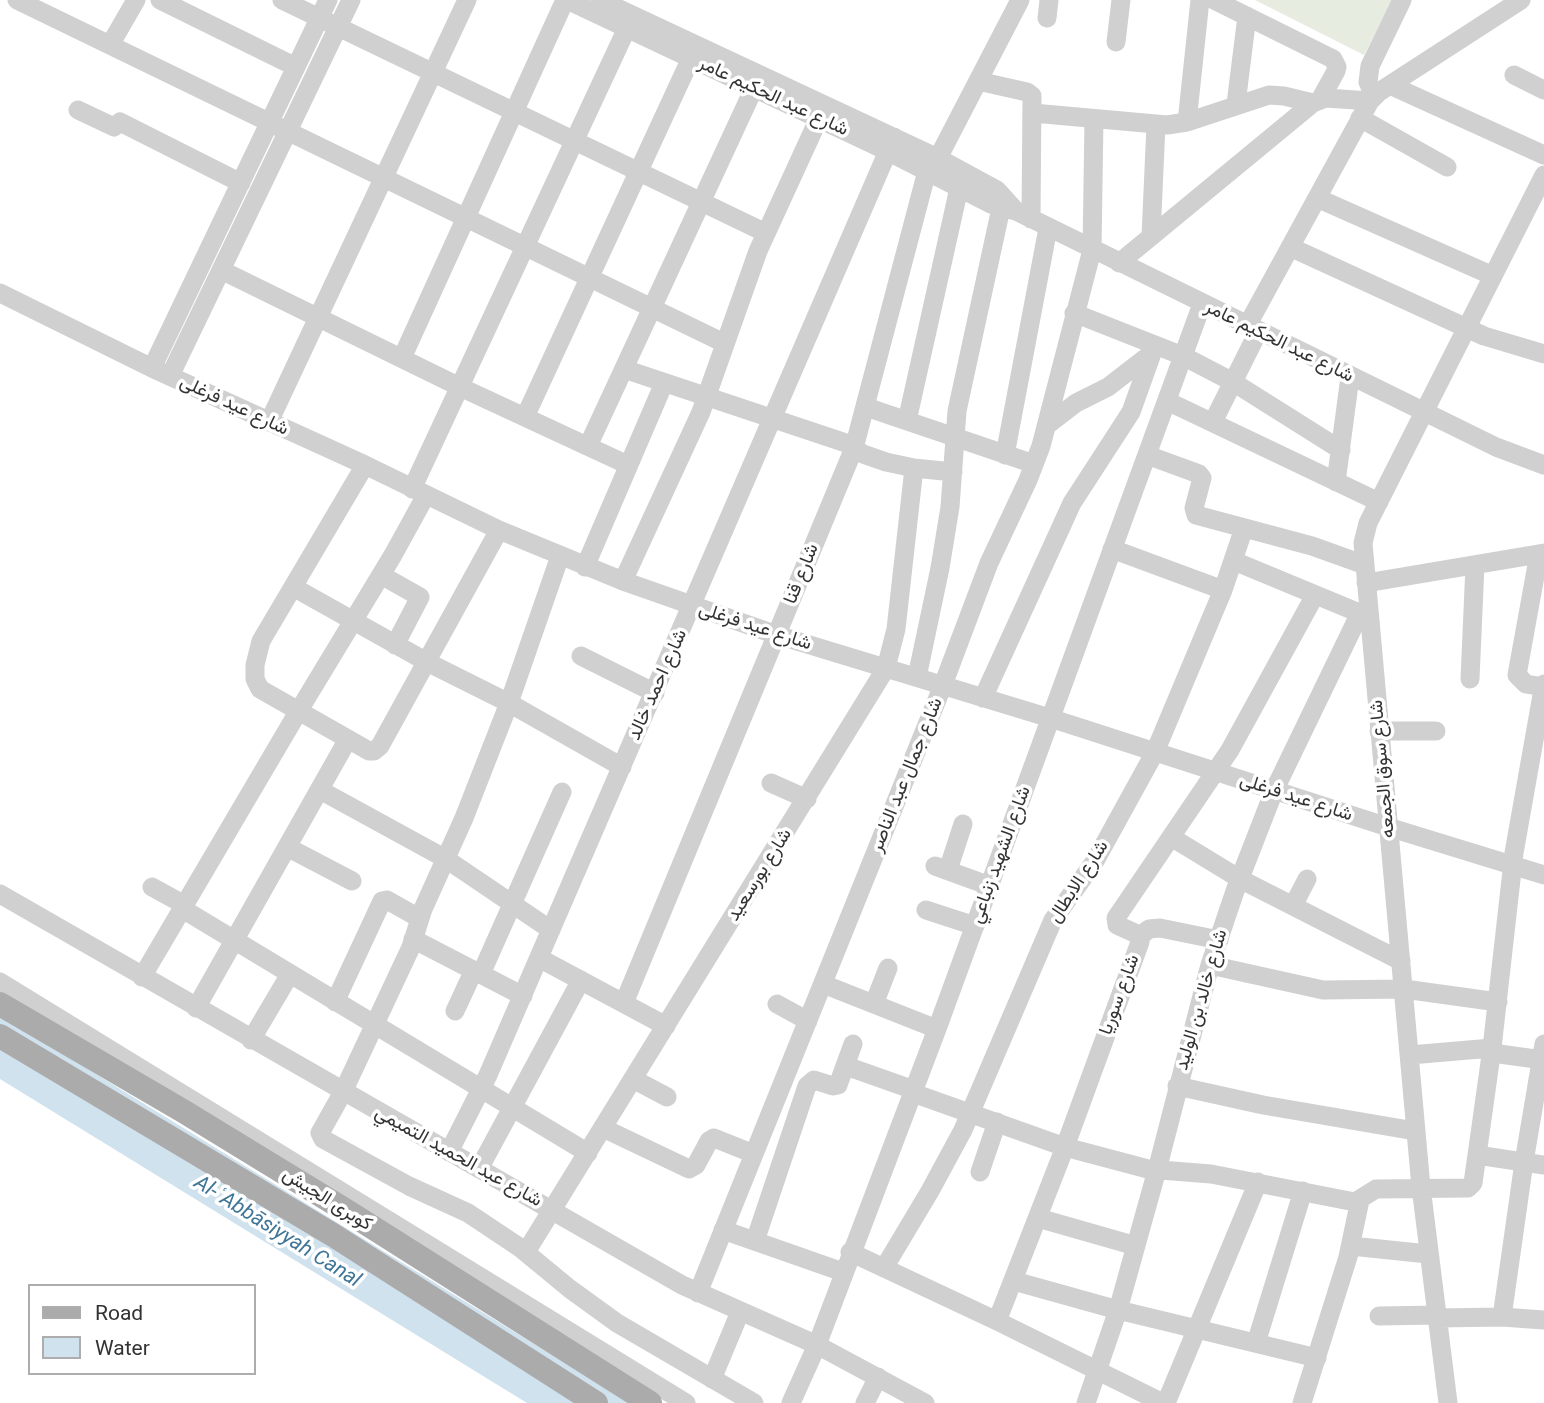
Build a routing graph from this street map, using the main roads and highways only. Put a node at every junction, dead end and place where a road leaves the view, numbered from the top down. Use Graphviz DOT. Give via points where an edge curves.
graph roads {
  1 [pos="0,1004"];
  2 [pos="0,1036"];
  3 [pos="596,1403"];
  4 [pos="650,1403"];
  1 -- 4 [label="main road, كوبرى الجيش" via="345,1210"];
  2 -- 3 [label="main road, كوبرى الجيش" via="333,1235"];
}
